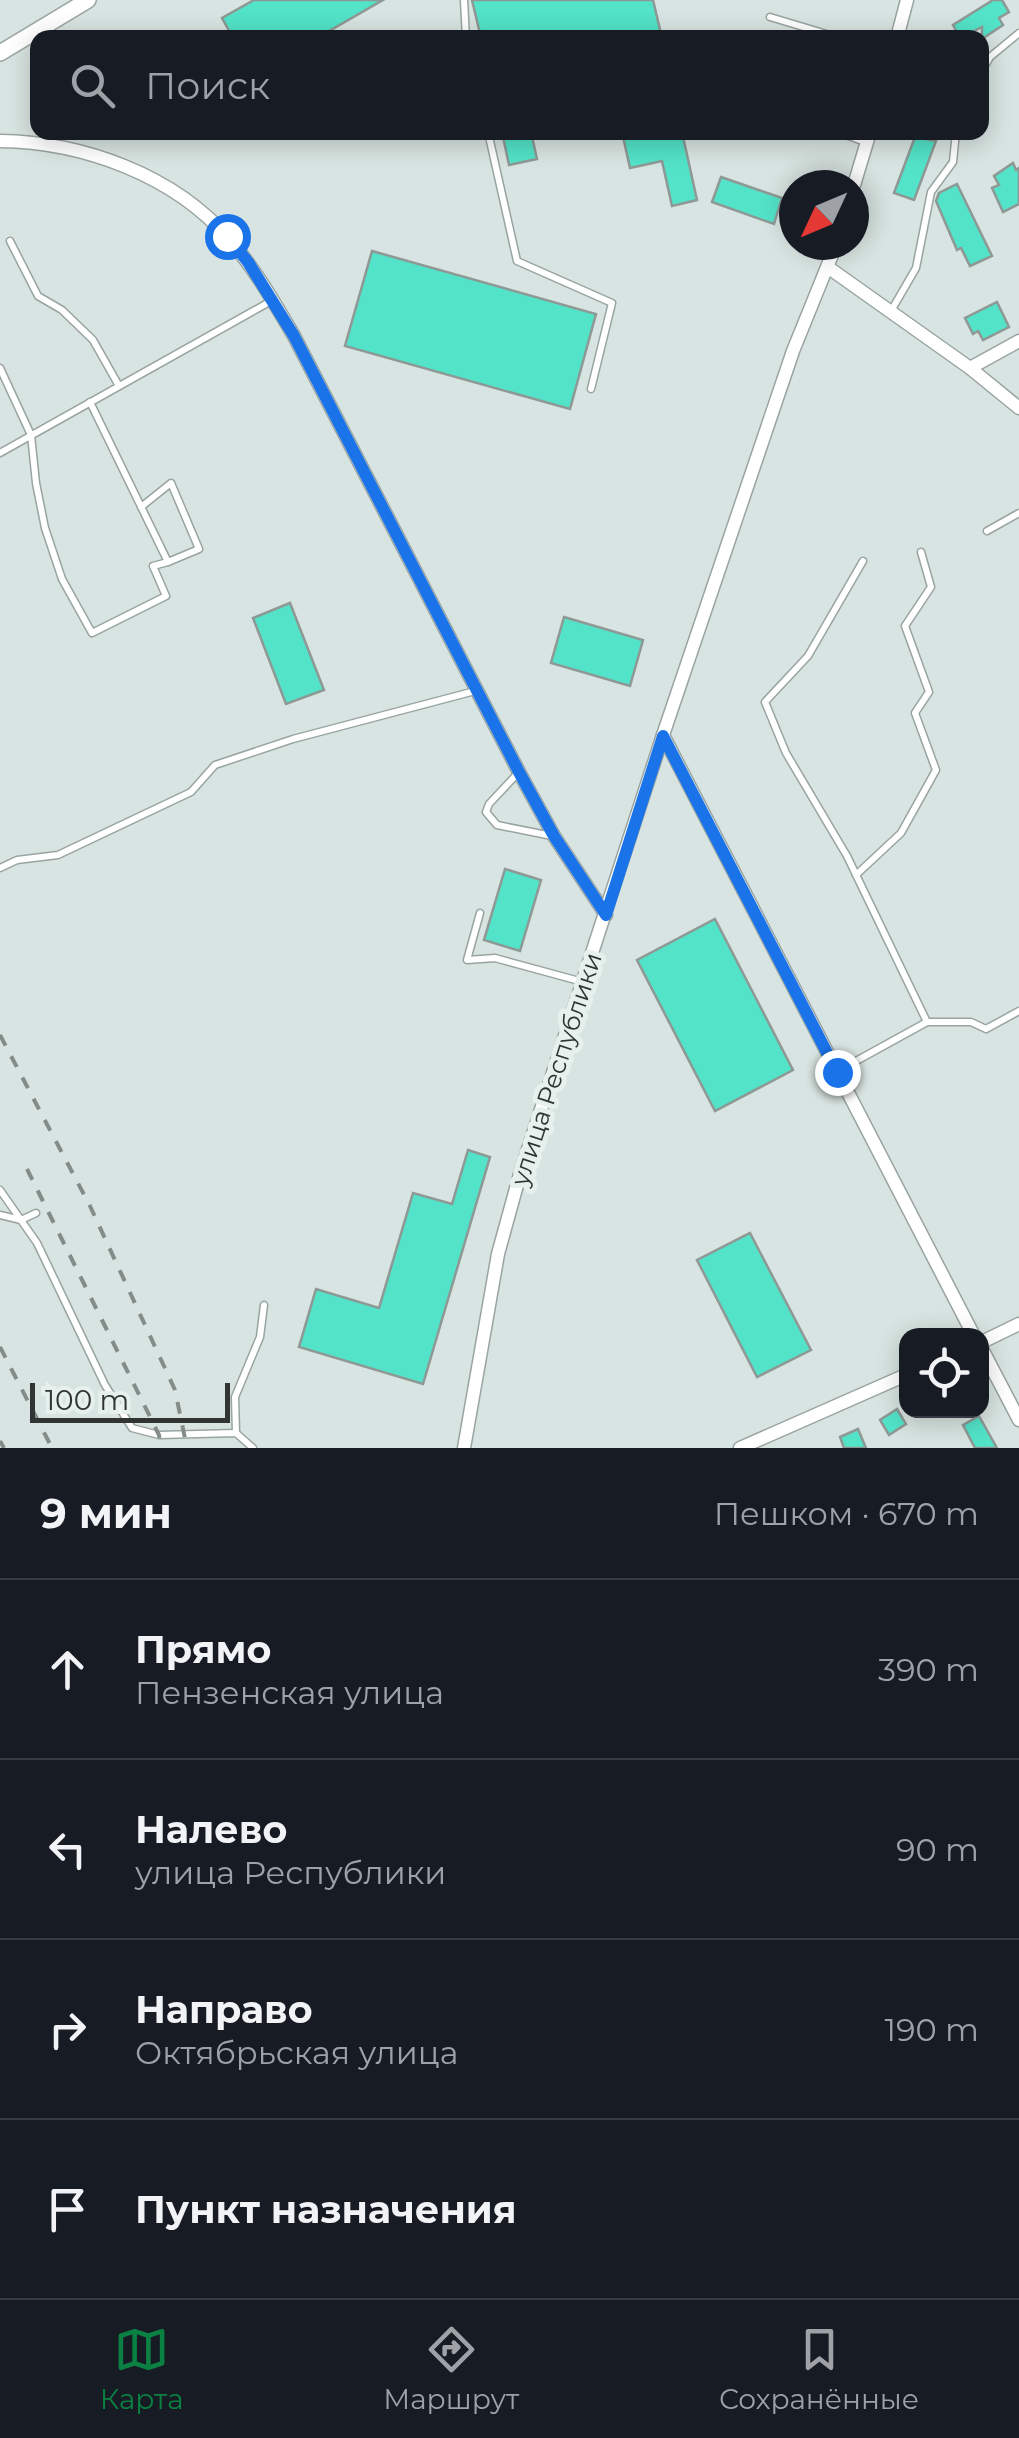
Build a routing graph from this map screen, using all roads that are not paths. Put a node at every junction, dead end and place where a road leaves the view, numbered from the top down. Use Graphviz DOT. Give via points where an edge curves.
graph roads {
  1 [pos="88,0"];
  2 [pos="464,0"];
  3 [pos="907,0"];
  4 [pos="770,17"];
  5 [pos="39,30"];
  6 [pos="466,30"];
  7 [pos="813,30"];
  8 [pos="899,30"];
  9 [pos="1019,32"];
  10 [pos="30,36"];
  11 [pos="0,54"];
  12 [pos="989,59"];
  13 [pos="490,140"];
  14 [pos="867,140"];
  15 [pos="955,140"];
  16 [pos="0,141"];
  17 [pos="858,170"];
  18 [pos="10,241"];
  19 [pos="831,260"];
  20 [pos="829,268"];
  21 [pos="273,300"];
  22 [pos="891,312"];
  23 [pos="1019,341"];
  24 [pos="0,368"];
  25 [pos="970,368"];
  26 [pos="119,386"];
  27 [pos="590,389"];
  28 [pos="90,402"];
  29 [pos="1019,408"];
  30 [pos="31,435"];
  31 [pos="0,453"];
  32 [pos="142,507"];
  33 [pos="1019,513"];
  34 [pos="987,531"];
  35 [pos="922,552"];
  36 [pos="168,562"];
  37 [pos="863,562"];
  38 [pos="478,690"];
  39 [pos="663,736"];
  40 [pos="519,772"];
  41 [pos="554,836"];
  42 [pos="0,868"];
  43 [pos="856,875"];
  44 [pos="480,913"];
  45 [pos="606,915"];
  46 [pos="584,983"];
  47 [pos="1019,1012"];
  48 [pos="928,1022"];
  49 [pos="837,1072"];
  50 [pos="0,1190"];
  51 [pos="36,1213"];
  52 [pos="0,1215"];
  53 [pos="21,1220"];
  54 [pos="264,1305"];
  55 [pos="1019,1324"];
  56 [pos="970,1328"];
  57 [pos="989,1342"];
  58 [pos="989,1360"];
  59 [pos="899,1378"];
  60 [pos="1019,1420"];
  61 [pos="236,1433"];
  62 [pos="253,1448"];
  63 [pos="464,1448"];
  64 [pos="740,1448"];
  1 -- 5 [label="street"];
  2 -- 6 [label="lane"];
  3 -- 8 [label="street"];
  4 -- 7 [label="lane"];
  9 -- 12 [label="lane"];
  10 -- 11 [label="street"];
  13 -- 27 [label="lane" via="517,261 612,303"];
  14 -- 17 [label="street"];
  15 -- 22 [label="lane" via="953,162 931,192 916,268"];
  16 -- 21 [label="street" via="70,149 125,166 177,193 227,236"];
  18 -- 26 [label="lane" via="38,296 92,340"];
  19 -- 20 [label="street, улица Республики"];
  20 -- 22 [label="street"];
  20 -- 39 [label="street, улица Республики" via="793,351"];
  21 -- 26 [label="lane"];
  21 -- 38 [label="street"];
  22 -- 25 [label="street"];
  23 -- 25 [label="street"];
  24 -- 30 [label="lane"];
  25 -- 29 [label="street"];
  26 -- 28 [label="lane"];
  28 -- 30 [label="lane"];
  28 -- 32 [label="lane"];
  30 -- 31 [label="lane"];
  30 -- 36 [label="lane" via="45,528 62,579 92,633 166,596 153,566"];
  32 -- 36 [label="lane"];
  32 -- 36 [label="lane" via="171,483 199,550"];
  33 -- 34 [label="lane"];
  35 -- 43 [label="lane" via="931,587 905,626 929,692 914,712 936,770 901,834"];
  37 -- 43 [label="lane" via="808,656 765,702 786,753"];
  38 -- 40 [label="street"];
  38 -- 42 [label="lane" via="215,765 190,792 75,848"];
  39 -- 45 [label="street, улица Республики"];
  39 -- 49 [label="street"];
  40 -- 41 [label="street"];
  40 -- 41 [label="lane" via="486,812 497,825"];
  41 -- 45 [label="street"];
  43 -- 48 [label="lane"];
  44 -- 46 [label="lane" via="467,960 495,958"];
  45 -- 46 [label="street, улица Республики"];
  46 -- 63 [label="street, улица Республики" via="498,1254"];
  47 -- 48 [label="lane" via="986,1028"];
  48 -- 49 [label="lane"];
  49 -- 56 [label="street"];
  50 -- 53 [label="lane"];
  51 -- 53 [label="lane"];
  52 -- 53 [label="lane"];
  53 -- 61 [label="lane" via="132,1428 159,1435"];
  54 -- 61 [label="lane" via="260,1336 235,1396"];
  55 -- 57 [label="street"];
  58 -- 60 [label="street"];
  59 -- 64 [label="street"];
  61 -- 62 [label="lane"];
}
